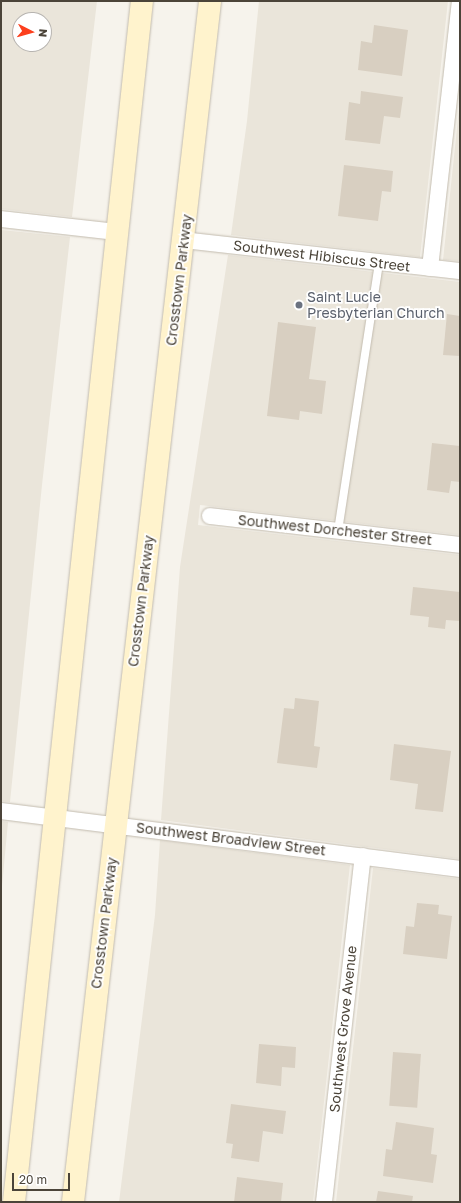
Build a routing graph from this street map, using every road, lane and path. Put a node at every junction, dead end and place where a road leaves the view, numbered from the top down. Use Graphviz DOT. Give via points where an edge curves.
graph roads {
  1 [pos="142,1"];
  2 [pos="210,1"];
  3 [pos="460,1"];
  4 [pos="1,219"];
  5 [pos="117,232"];
  6 [pos="184,240"];
  7 [pos="379,262"];
  8 [pos="430,268"];
  9 [pos="460,271"];
  10 [pos="210,516"];
  11 [pos="338,531"];
  12 [pos="460,545"];
  13 [pos="1,811"];
  14 [pos="57,817"];
  15 [pos="115,824"];
  16 [pos="362,856"];
  17 [pos="460,869"];
  18 [pos="14,1202"];
  19 [pos="73,1202"];
  20 [pos="324,1202"];
  1 -- 5 [label="main road"];
  2 -- 6 [label="main road, Crosstown Parkway"];
  3 -- 8 [label="street"];
  4 -- 5 [label="street"];
  5 -- 14 [label="main road"];
  6 -- 7 [label="street, Southwest Hibiscus Street"];
  6 -- 15 [label="main road, Crosstown Parkway"];
  7 -- 8 [label="street, Southwest Hibiscus Street"];
  7 -- 11 [label="lane"];
  8 -- 9 [label="street, Southwest Hibiscus Street"];
  10 -- 11 [label="street, Southwest Dorchester Street"];
  11 -- 12 [label="street, Southwest Dorchester Street"];
  13 -- 14 [label="street, Southwest Broadview Street"];
  14 -- 15 [label="street, Southwest Broadview Street"];
  14 -- 18 [label="main road"];
  15 -- 16 [label="street, Southwest Broadview Street"];
  15 -- 19 [label="main road, Crosstown Parkway"];
  16 -- 17 [label="street, Southwest Broadview Street"];
  16 -- 20 [label="street, Southwest Grove Avenue"];
}
